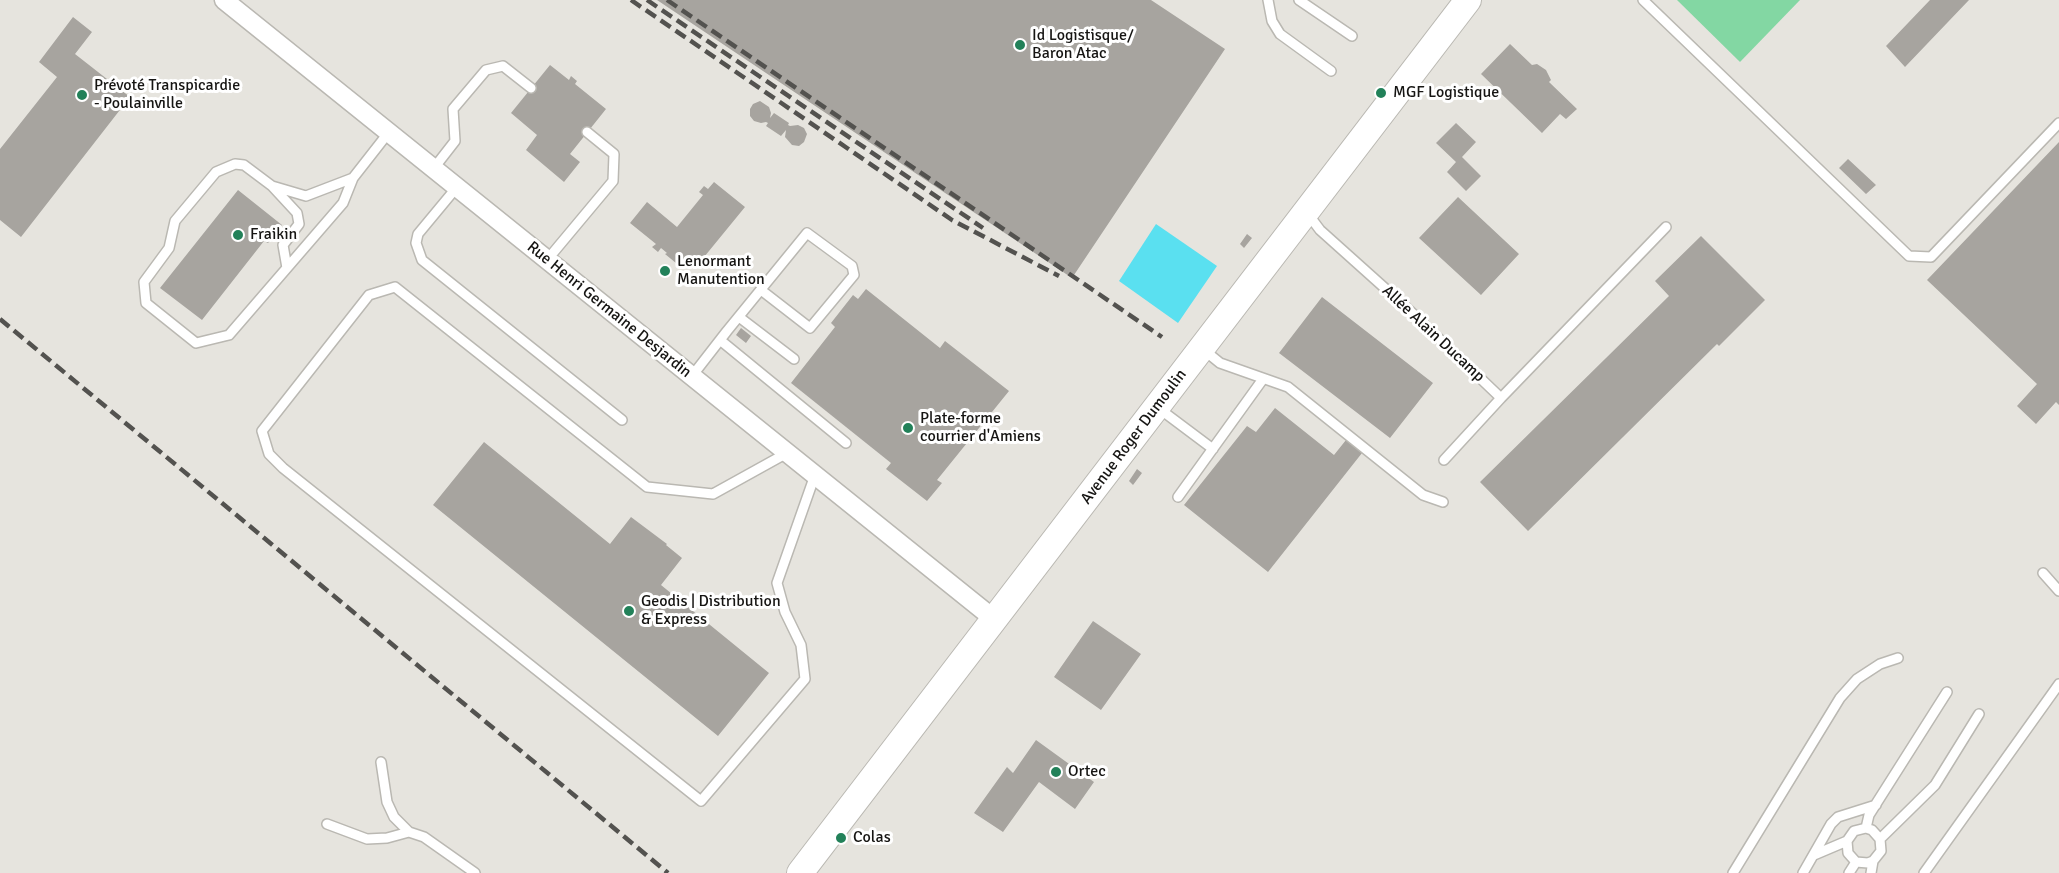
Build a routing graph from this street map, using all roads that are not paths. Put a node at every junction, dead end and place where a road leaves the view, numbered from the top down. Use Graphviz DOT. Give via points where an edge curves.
graph roads {
  1 [pos="224,0"];
  2 [pos="1268,0"];
  3 [pos="1299,0"];
  4 [pos="1643,0"];
  5 [pos="1462,4"];
  6 [pos="1352,36"];
  7 [pos="1331,71"];
  8 [pos="531,88"];
  9 [pos="2059,123"];
  10 [pos="389,132"];
  11 [pos="587,132"];
  12 [pos="434,168"];
  13 [pos="353,178"];
  14 [pos="272,186"];
  15 [pos="457,188"];
  16 [pos="1305,211"];
  17 [pos="1666,226"];
  18 [pos="547,260"];
  19 [pos="287,268"];
  20 [pos="761,290"];
  21 [pos="739,317"];
  22 [pos="720,340"];
  23 [pos="1202,348"];
  24 [pos="794,359"];
  25 [pos="692,376"];
  26 [pos="1263,379"];
  27 [pos="1501,398"];
  28 [pos="1157,407"];
  29 [pos="622,420"];
  30 [pos="846,443"];
  31 [pos="1213,449"];
  32 [pos="787,453"];
  33 [pos="1444,460"];
  34 [pos="815,475"];
  35 [pos="1178,497"];
  36 [pos="1443,502"];
  37 [pos="2043,573"];
  38 [pos="2059,591"];
  39 [pos="994,619"];
  40 [pos="1898,658"];
  41 [pos="2059,684"];
  42 [pos="1947,692"];
  43 [pos="1979,714"];
  44 [pos="381,762"];
  45 [pos="1876,805"];
  46 [pos="327,824"];
  47 [pos="1866,828"];
  48 [pos="409,832"];
  49 [pos="1880,839"];
  50 [pos="1847,841"];
  51 [pos="1814,855"];
  52 [pos="1873,861"];
  53 [pos="1856,862"];
  54 [pos="475,873"];
  55 [pos="800,873"];
  56 [pos="1732,873"];
  57 [pos="1803,873"];
  58 [pos="1849,873"];
  59 [pos="1871,873"];
  60 [pos="1924,873"];
  1 -- 10 [label="street, Rue Henri Germaine Desjardin"];
  2 -- 7 [label="lane" via="1272,21 1280,34"];
  3 -- 6 [label="lane"];
  4 -- 9 [label="lane" via="1910,256 1931,257"];
  5 -- 16 [label="main road, Avenue Roger Dumoulin"];
  8 -- 12 [label="lane" via="503,66 486,70 453,110 455,141"];
  10 -- 12 [label="street, Rue Henri Germaine Desjardin"];
  10 -- 13 [label="lane"];
  11 -- 18 [label="lane" via="614,154 613,181"];
  12 -- 15 [label="street, Rue Henri Germaine Desjardin"];
  13 -- 14 [label="lane" via="306,196"];
  13 -- 19 [label="lane" via="342,203"];
  14 -- 19 [label="lane" via="297,213 299,224 283,245"];
  14 -- 19 [label="lane" via="244,165 216,172 175,221 169,248 144,282 146,303 196,343 229,335"];
  15 -- 18 [label="street, Rue Henri Germaine Desjardin"];
  15 -- 29 [label="lane" via="418,234 416,243 422,260"];
  16 -- 23 [label="main road, Avenue Roger Dumoulin"];
  16 -- 27 [label="lane, Allée Alain Ducamp" via="1320,230"];
  17 -- 27 [label="lane"];
  18 -- 25 [label="street, Rue Henri Germaine Desjardin"];
  20 -- 20 [label="lane" via="807,233 852,266 854,275 810,328"];
  20 -- 21 [label="lane"];
  21 -- 22 [label="lane"];
  21 -- 24 [label="lane"];
  22 -- 25 [label="lane"];
  22 -- 30 [label="lane"];
  23 -- 26 [label="lane" via="1220,363"];
  23 -- 28 [label="main road, Avenue Roger Dumoulin"];
  25 -- 32 [label="street, Rue Henri Germaine Desjardin"];
  26 -- 31 [label="lane"];
  26 -- 36 [label="lane" via="1288,387 1423,495"];
  27 -- 33 [label="lane"];
  28 -- 31 [label="lane"];
  28 -- 39 [label="main road, Avenue Roger Dumoulin"];
  31 -- 35 [label="lane"];
  32 -- 34 [label="street, Rue Henri Germaine Desjardin"];
  32 -- 34 [label="lane" via="713,494 647,487 395,287 369,295 262,431 269,454 283,468 701,801 806,679 801,645 784,612 777,584"];
  34 -- 39 [label="street, Rue Henri Germaine Desjardin"];
  37 -- 38 [label="lane"];
  39 -- 55 [label="main road, Avenue Roger Dumoulin"];
  40 -- 56 [label="lane" via="1857,679 1840,698"];
  41 -- 60 [label="lane"];
  42 -- 45 [label="lane"];
  43 -- 49 [label="lane" via="1935,785"];
  44 -- 48 [label="lane" via="387,802 394,817"];
  45 -- 47 [label="lane"];
  45 -- 51 [label="lane" via="1838,818"];
  46 -- 48 [label="lane" via="367,839"];
  47 -- 49 [label="lane"];
  47 -- 50 [label="lane" via="1854,831"];
  48 -- 54 [label="lane" via="424,837"];
  49 -- 52 [label="lane" via="1881,851"];
  50 -- 51 [label="lane"];
  50 -- 53 [label="lane" via="1848,853"];
  51 -- 57 [label="lane"];
  52 -- 53 [label="lane"];
  52 -- 59 [label="lane"];
  53 -- 58 [label="lane"];
}
